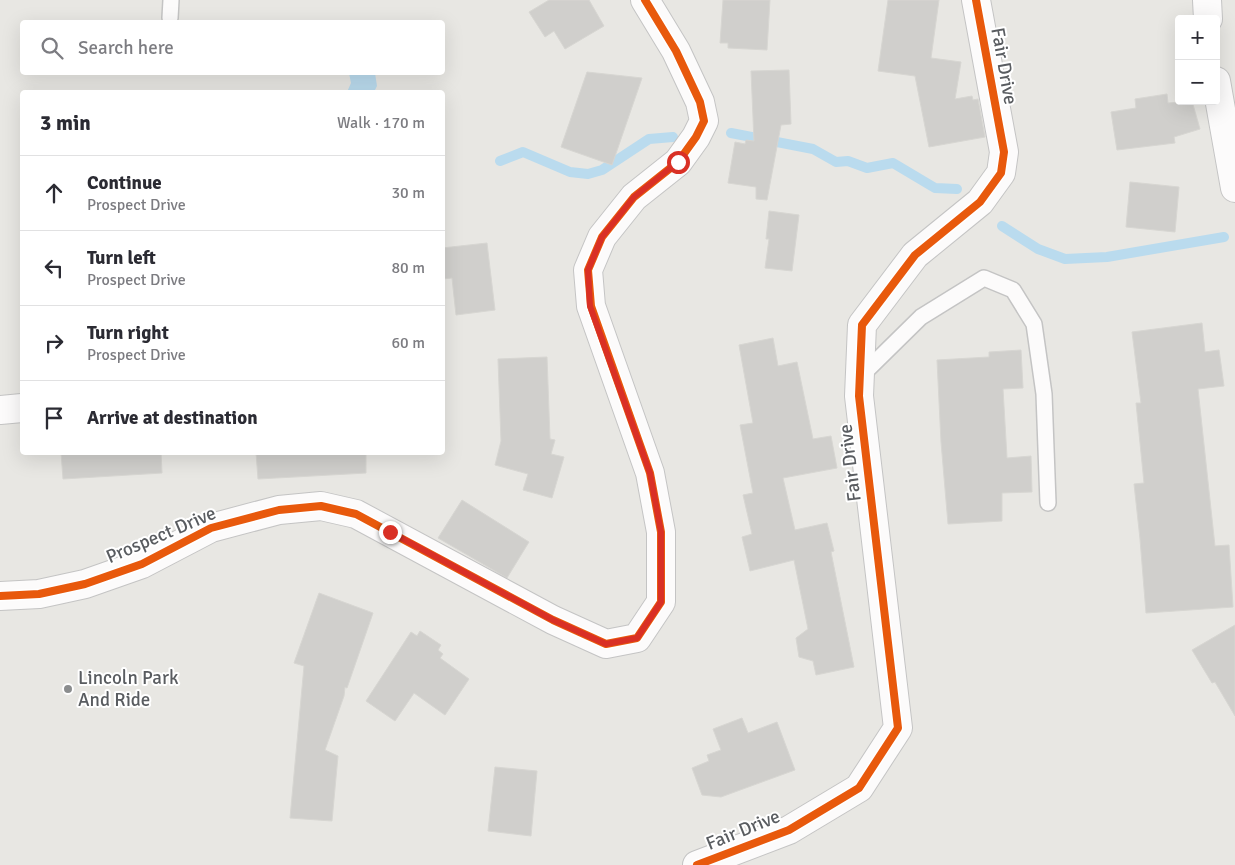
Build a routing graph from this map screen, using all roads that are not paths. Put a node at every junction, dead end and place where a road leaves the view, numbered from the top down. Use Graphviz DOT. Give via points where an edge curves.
graph roads {
  1 [pos="171,0"];
  2 [pos="645,0"];
  3 [pos="976,0"];
  4 [pos="1207,0"];
  5 [pos="1208,15"];
  6 [pos="170,18"];
  7 [pos="1220,104"];
  8 [pos="1235,188"];
  9 [pos="859,378"];
  10 [pos="20,408"];
  11 [pos="0,410"];
  12 [pos="1048,502"];
  13 [pos="0,596"];
  14 [pos="697,865"];
  1 -- 6 [label="lane"];
  2 -- 13 [label="street, Prospect Drive" via="680,59 700,102 704,121 678,162 634,197 602,237 588,270 590,306 650,473 661,532 661,602 637,638 606,644 553,620 356,514 321,506 279,510 211,528 142,564 70,588"];
  3 -- 9 [label="street, Fair Drive" via="1004,152 1001,173 980,202 915,255 862,324"];
  4 -- 5 [label="street"];
  7 -- 8 [label="street"];
  9 -- 12 [label="lane" via="921,317 984,278 1013,290 1034,324 1044,394"];
  9 -- 14 [label="street, Fair Drive" via="898,728 859,788 789,830"];
  10 -- 11 [label="street"];
}
